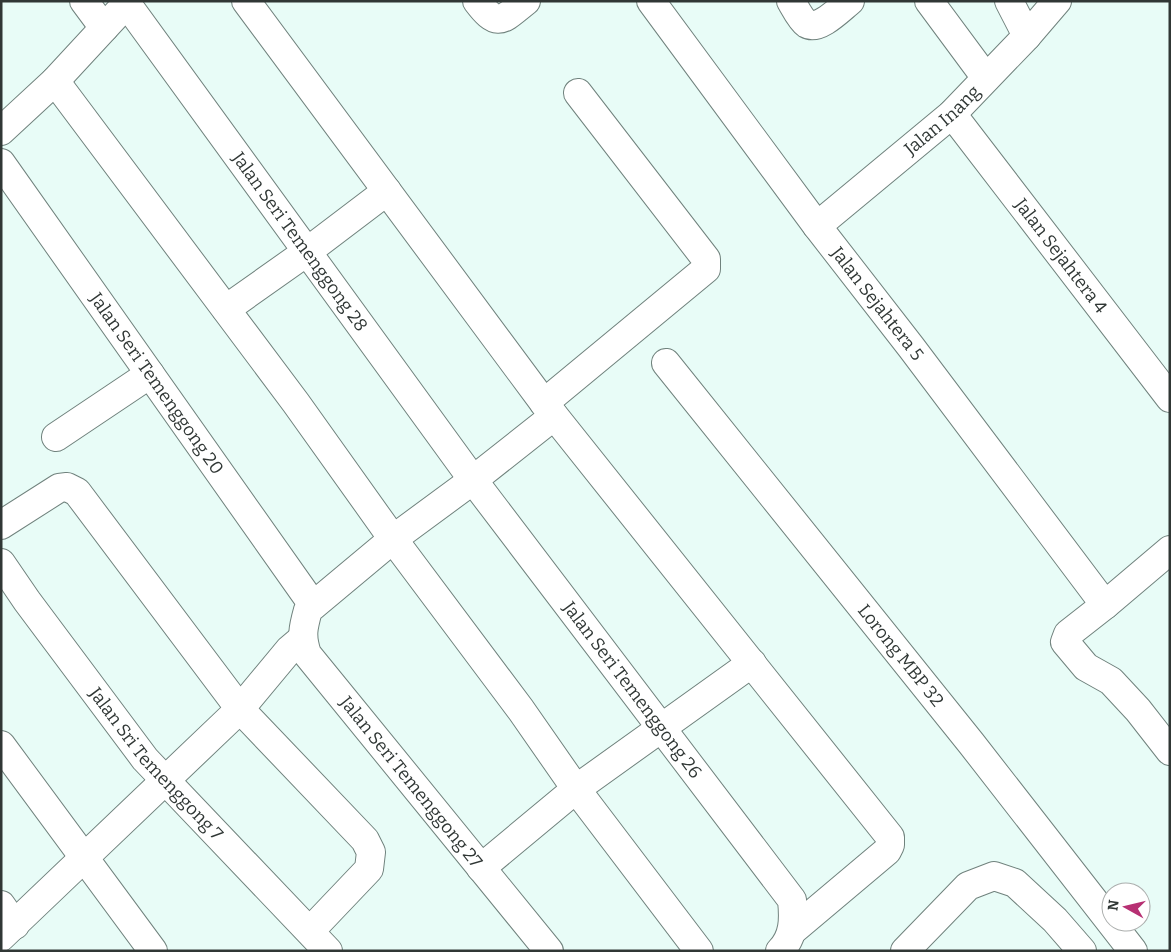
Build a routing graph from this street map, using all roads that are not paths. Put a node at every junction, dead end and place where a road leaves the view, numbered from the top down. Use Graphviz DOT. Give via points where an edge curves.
graph roads {
  1 [pos="84,1"];
  2 [pos="246,1"];
  3 [pos="477,1"];
  4 [pos="526,1"];
  5 [pos="651,1"];
  6 [pos="791,1"];
  7 [pos="850,1"];
  8 [pos="929,1"];
  9 [pos="1009,1"];
  10 [pos="1056,1"];
  11 [pos="128,3"];
  12 [pos="104,28"];
  13 [pos="1026,36"];
  14 [pos="986,78"];
  15 [pos="55,81"];
  16 [pos="578,93"];
  17 [pos="952,114"];
  18 [pos="1,132"];
  19 [pos="1,163"];
  20 [pos="387,191"];
  21 [pos="816,226"];
  22 [pos="308,251"];
  23 [pos="226,309"];
  24 [pos="666,363"];
  25 [pos="150,374"];
  26 [pos="1170,398"];
  27 [pos="549,410"];
  28 [pos="56,437"];
  29 [pos="473,480"];
  30 [pos="1,524"];
  31 [pos="393,539"];
  32 [pos="1170,550"];
  33 [pos="1,563"];
  34 [pos="313,605"];
  35 [pos="1105,605"];
  36 [pos="302,639"];
  37 [pos="752,663"];
  38 [pos="240,709"];
  39 [pos="660,728"];
  40 [pos="1,745"];
  41 [pos="1170,751"];
  42 [pos="164,780"];
  43 [pos="576,789"];
  44 [pos="83,858"];
  45 [pos="481,868"];
  46 [pos="6,931"];
  47 [pos="319,941"];
  48 [pos="786,941"];
  49 [pos="152,951"];
  50 [pos="550,951"];
  51 [pos="699,951"];
  52 [pos="905,951"];
  53 [pos="1082,951"];
  54 [pos="1132,951"];
  1 -- 12 [label="street"];
  2 -- 20 [label="street"];
  3 -- 4 [label="street" via="488,16 495,19 506,17"];
  5 -- 21 [label="street, Jalan Sejahtera 5"];
  6 -- 7 [label="street" via="806,23 813,25 820,24"];
  8 -- 14 [label="street"];
  9 -- 13 [label="street"];
  10 -- 13 [label="street, Jalan Inang"];
  11 -- 12 [label="street"];
  11 -- 22 [label="street, Jalan Seri Temenggong 28"];
  12 -- 15 [label="street"];
  13 -- 14 [label="street, Jalan Inang"];
  14 -- 17 [label="street, Jalan Inang"];
  15 -- 18 [label="street"];
  15 -- 23 [label="street"];
  16 -- 27 [label="street" via="706,259 706,269"];
  17 -- 21 [label="street, Jalan Inang"];
  17 -- 26 [label="street, Jalan Sejahtera 4"];
  19 -- 25 [label="street, Jalan Seri Temenggong 20"];
  20 -- 22 [label="street"];
  20 -- 27 [label="street"];
  21 -- 35 [label="street, Jalan Sejahtera 5"];
  22 -- 23 [label="street"];
  22 -- 29 [label="street, Jalan Seri Temenggong 28"];
  23 -- 31 [label="street"];
  24 -- 54 [label="street, Lorong MBP 32"];
  25 -- 28 [label="street"];
  25 -- 34 [label="street, Jalan Seri Temenggong 20"];
  27 -- 29 [label="street"];
  27 -- 37 [label="street"];
  29 -- 31 [label="street"];
  29 -- 39 [label="street, Jalan Seri Temenggong 26"];
  30 -- 38 [label="street" via="59,488 68,487 77,492"];
  31 -- 34 [label="street"];
  31 -- 43 [label="street"];
  32 -- 35 [label="street"];
  33 -- 42 [label="street, Jalan Sri Temenggong 7" via="26,601"];
  34 -- 36 [label="street" via="308,610"];
  35 -- 41 [label="street" via="1068,634 1065,642 1086,667 1111,682 1138,710"];
  36 -- 38 [label="street"];
  36 -- 45 [label="street, Jalan Seri Temenggong 27" via="307,654"];
  37 -- 39 [label="street"];
  37 -- 48 [label="street" via="890,837 887,851"];
  38 -- 42 [label="street"];
  38 -- 47 [label="street" via="365,840 371,852 369,869"];
  39 -- 43 [label="street"];
  39 -- 48 [label="street, Jalan Seri Temenggong 26" via="792,900 794,918"];
  40 -- 44 [label="street"];
  42 -- 44 [label="street"];
  42 -- 47 [label="street, Jalan Sri Temenggong 7"];
  43 -- 45 [label="street"];
  43 -- 51 [label="street"];
  44 -- 46 [label="street"];
  44 -- 49 [label="street"];
  45 -- 50 [label="street, Jalan Seri Temenggong 27"];
  52 -- 53 [label="street" via="968,886 994,876 1015,883 1055,920"];
}
